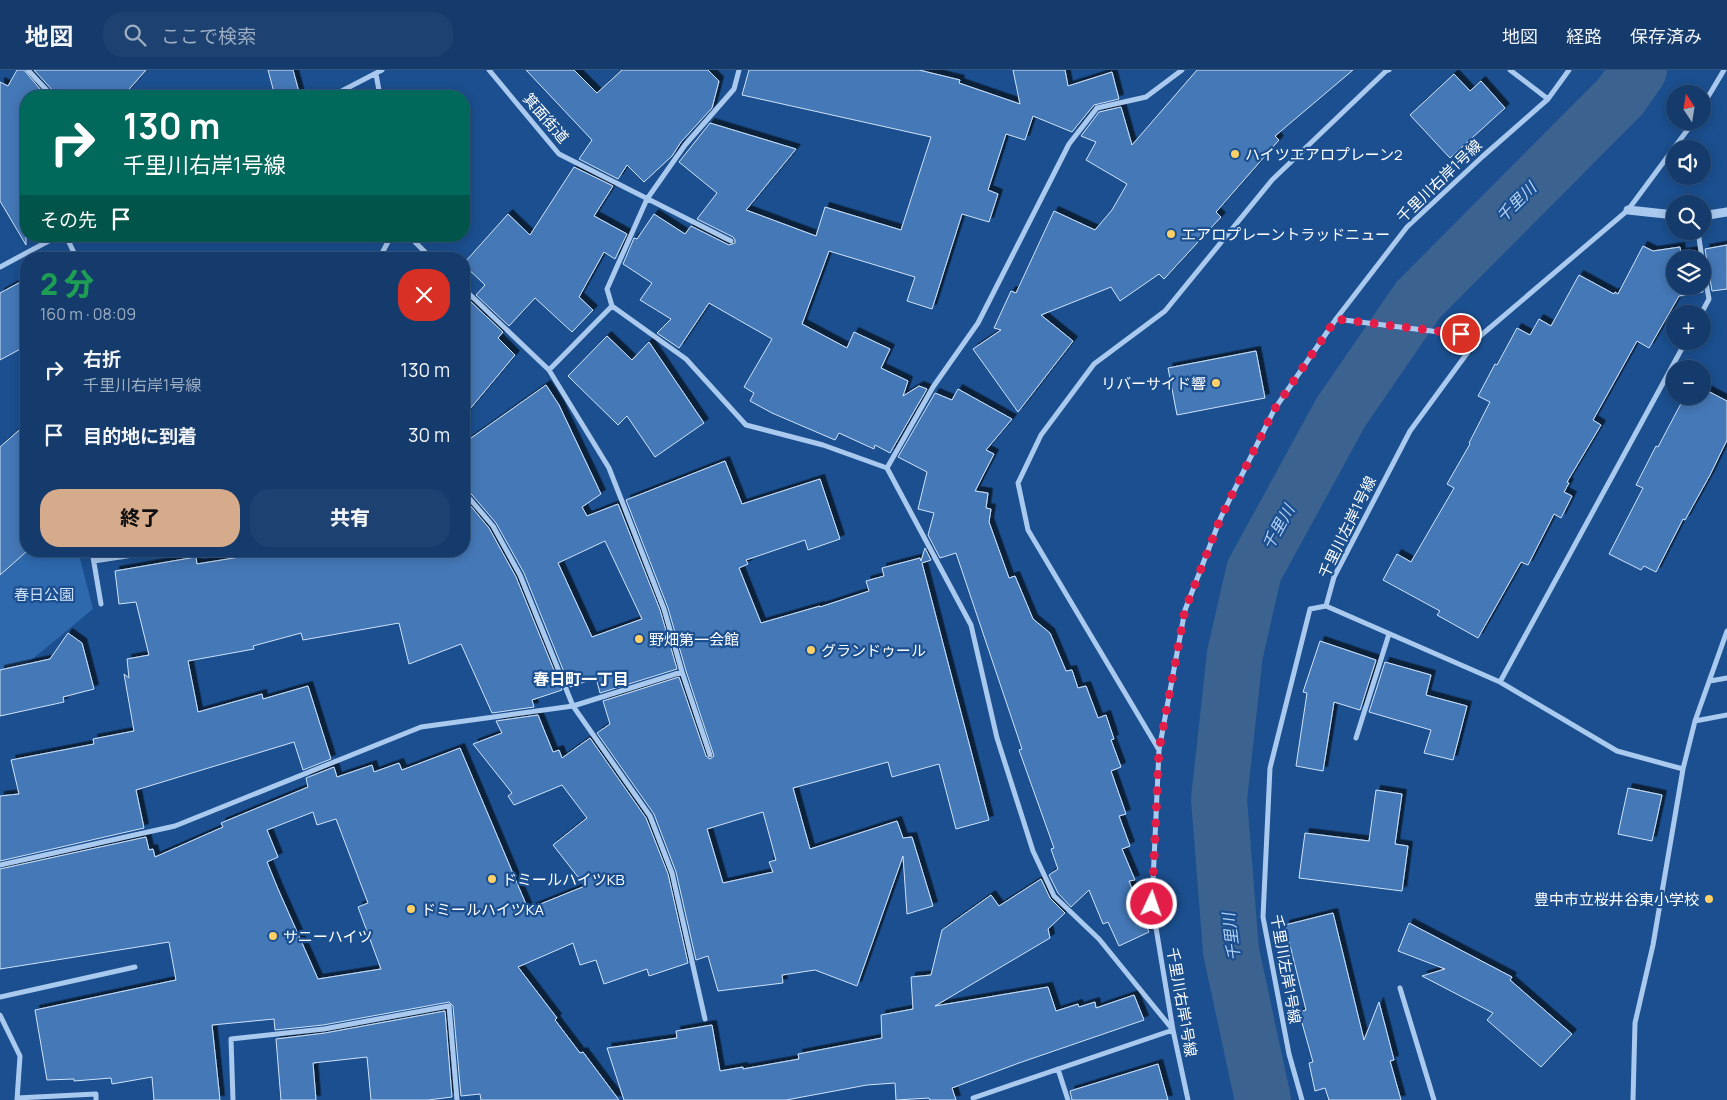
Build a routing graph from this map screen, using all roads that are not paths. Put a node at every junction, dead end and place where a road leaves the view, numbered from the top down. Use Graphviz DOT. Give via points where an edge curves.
graph roads {
  1 [pos="28,70"];
  2 [pos="382,70"];
  3 [pos="489,70"];
  4 [pos="738,70"];
  5 [pos="1182,70"];
  6 [pos="1389,70"];
  7 [pos="1510,70"];
  8 [pos="1570,70"];
  9 [pos="1724,70"];
  10 [pos="376,74"];
  11 [pos="46,90"];
  12 [pos="344,90"];
  13 [pos="379,90"];
  14 [pos="1711,92"];
  15 [pos="1548,98"];
  16 [pos="1687,130"];
  17 [pos="647,199"];
  18 [pos="1628,210"];
  19 [pos="1727,212"];
  20 [pos="1666,214"];
  21 [pos="1711,215"];
  22 [pos="731,241"];
  23 [pos="47,242"];
  24 [pos="414,242"];
  25 [pos="28,252"];
  26 [pos="425,252"];
  27 [pos="20,256"];
  28 [pos="0,267"];
  29 [pos="470,295"];
  30 [pos="612,306"];
  31 [pos="1336,319"];
  32 [pos="1479,337"];
  33 [pos="1681,350"];
  34 [pos="549,370"];
  35 [pos="887,468"];
  36 [pos="470,499"];
  37 [pos="93,557"];
  38 [pos="120,557"];
  39 [pos="94,561"];
  40 [pos="101,604"];
  41 [pos="1326,606"];
  42 [pos="1727,631"];
  43 [pos="1389,634"];
  44 [pos="682,672"];
  45 [pos="1727,678"];
  46 [pos="1710,681"];
  47 [pos="1500,682"];
  48 [pos="573,706"];
  49 [pos="1727,715"];
  50 [pos="1695,722"];
  51 [pos="1356,738"];
  52 [pos="1159,750"];
  53 [pos="710,755"];
  54 [pos="1683,769"];
  55 [pos="0,865"];
  56 [pos="134,967"];
  57 [pos="1400,988"];
  58 [pos="0,997"];
  59 [pos="0,1015"];
  60 [pos="705,1019"];
  61 [pos="1173,1030"];
  62 [pos="1058,1069"];
  63 [pos="973,1098"];
  64 [pos="17,1099"];
  65 [pos="96,1100"];
  66 [pos="233,1100"];
  67 [pos="457,1100"];
  68 [pos="1068,1100"];
  69 [pos="1188,1100"];
  70 [pos="1302,1100"];
  71 [pos="1434,1100"];
  72 [pos="1634,1100"];
  1 -- 11 [label="street"];
  2 -- 10 [label="street"];
  3 -- 17 [label="street, 箕面街道" via="559,154"];
  4 -- 17 [label="street" via="734,89 685,145"];
  5 -- 35 [label="street" via="1146,98 1097,108 1069,144 978,323 933,387"];
  6 -- 52 [label="street" via="1272,180 1165,311 1094,364 1041,434 1018,483 1028,530"];
  7 -- 15 [label="street"];
  8 -- 15 [label="street, 千里川右岸1号線"];
  9 -- 14 [label="street"];
  10 -- 12 [label="street"];
  10 -- 13 [label="street"];
  15 -- 31 [label="street, 千里川右岸1号線" via="1407,227"];
  16 -- 18 [label="street, 千里川左岸1号線"];
  17 -- 22 [label="street, 箕面街道"];
  17 -- 30 [label="street" via="607,290"];
  18 -- 20 [label="street"];
  18 -- 32 [label="street, 千里川左岸1号線"];
  19 -- 21 [label="street"];
  23 -- 25 [label="street"];
  24 -- 26 [label="street"];
  27 -- 28 [label="street"];
  29 -- 34 [label="street"];
  30 -- 34 [label="street"];
  30 -- 35 [label="street" via="686,359 746,425 823,444"];
  31 -- 32 [label="street"];
  31 -- 52 [label="street, 千里川右岸1号線" via="1274,410 1221,517 1185,610"];
  32 -- 41 [label="street, 千里川左岸1号線" via="1410,431 1334,578"];
  33 -- 47 [label="street"];
  34 -- 44 [label="street" via="609,468 664,609"];
  35 -- 61 [label="street" via="971,625 997,738 1032,851 1054,896 1099,938"];
  36 -- 48 [label="street" via="493,526 520,575"];
  37 -- 39 [label="street"];
  38 -- 39 [label="street"];
  39 -- 40 [label="street"];
  41 -- 43 [label="street"];
  41 -- 70 [label="street, 千里川左岸1号線" via="1310,609 1270,768 1263,917 1289,1054"];
  42 -- 46 [label="street"];
  43 -- 47 [label="street"];
  43 -- 51 [label="street"];
  44 -- 48 [label="street"];
  44 -- 53 [label="street"];
  45 -- 46 [label="street"];
  46 -- 50 [label="street"];
  47 -- 54 [label="street" via="1617,751"];
  48 -- 55 [label="street" via="421,727 175,826"];
  48 -- 60 [label="street" via="650,816 672,873"];
  49 -- 50 [label="street"];
  50 -- 54 [label="street"];
  52 -- 61 [label="street, 千里川右岸1号線" via="1152,904"];
  54 -- 72 [label="street" via="1653,945 1635,1023"];
  56 -- 58 [label="street"];
  57 -- 71 [label="street"];
  59 -- 64 [label="street" via="20,1056"];
  61 -- 62 [label="street"];
  61 -- 69 [label="street, 千里川右岸1号線"];
  62 -- 63 [label="street"];
  62 -- 68 [label="street"];
  64 -- 65 [label="street" via="96,1094"];
  66 -- 67 [label="street" via="231,1039 324,1029 449,1006"];
}
